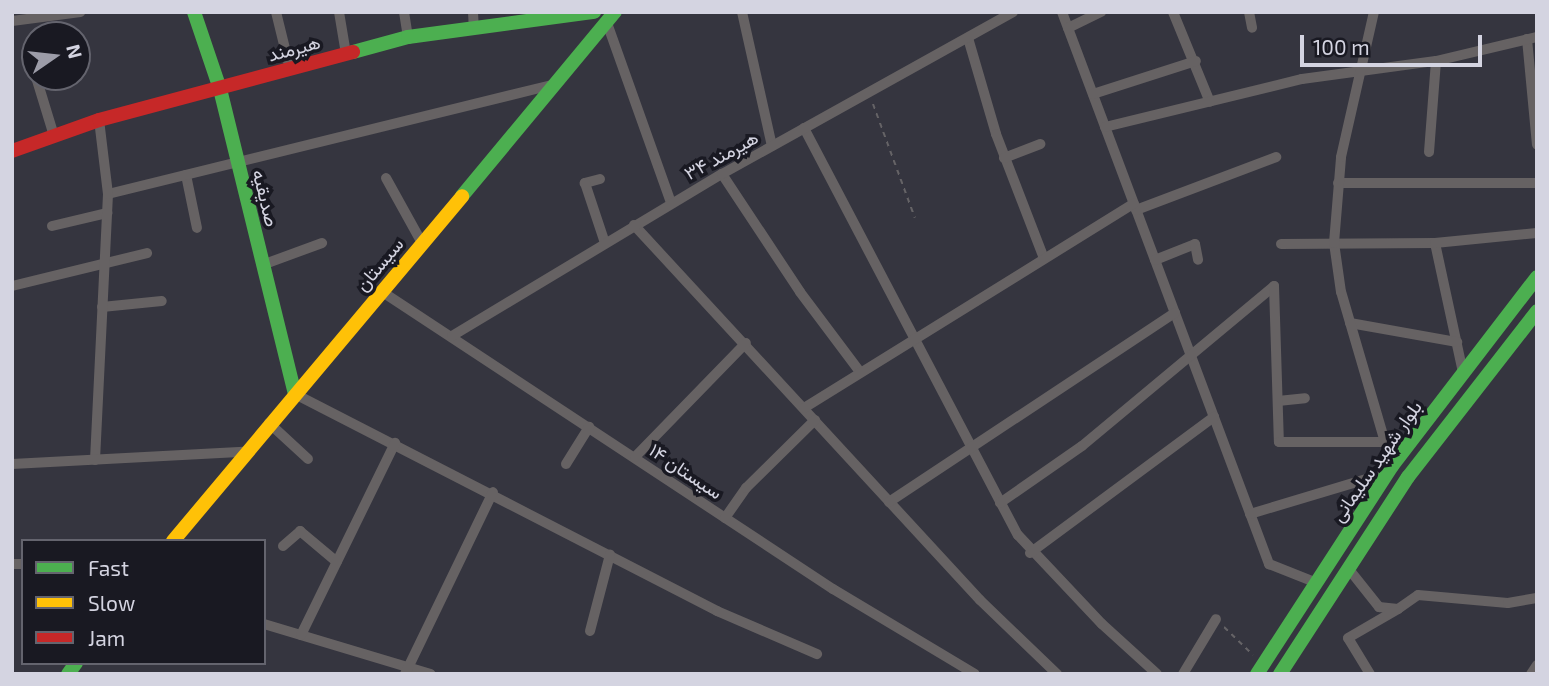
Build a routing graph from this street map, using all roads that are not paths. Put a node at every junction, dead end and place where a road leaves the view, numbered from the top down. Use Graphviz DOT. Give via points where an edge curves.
graph roads {
  1 [pos="80,12"];
  2 [pos="194,12"];
  3 [pos="276,12"];
  4 [pos="339,12"];
  5 [pos="404,12"];
  6 [pos="473,12"];
  7 [pos="594,12"];
  8 [pos="742,12"];
  9 [pos="1013,12"];
  10 [pos="1062,12"];
  11 [pos="1101,12"];
  12 [pos="1172,12"];
  13 [pos="1249,12"];
  14 [pos="1374,12"];
  15 [pos="536,16"];
  16 [pos="611,18"];
  17 [pos="12,21"];
  18 [pos="1068,28"];
  19 [pos="1252,28"];
  20 [pos="474,29"];
  21 [pos="408,37"];
  22 [pos="968,38"];
  23 [pos="1532,38"];
  24 [pos="346,54"];
  25 [pos="1196,61"];
  26 [pos="1436,61"];
  27 [pos="290,69"];
  28 [pos="1360,71"];
  29 [pos="559,84"];
  30 [pos="220,89"];
  31 [pos="40,91"];
  32 [pos="1093,94"];
  33 [pos="1210,102"];
  34 [pos="99,120"];
  35 [pos="1105,127"];
  36 [pos="804,128"];
  37 [pos="54,136"];
  38 [pos="1040,144"];
  39 [pos="1537,145"];
  40 [pos="772,146"];
  41 [pos="12,151"];
  42 [pos="1429,152"];
  43 [pos="1276,157"];
  44 [pos="1004,158"];
  45 [pos="237,162"];
  46 [pos="722,173"];
  47 [pos="186,175"];
  48 [pos="386,178"];
  49 [pos="600,179"];
  50 [pos="1338,183"];
  51 [pos="1537,183"];
  52 [pos="108,194"];
  53 [pos="671,203"];
  54 [pos="1135,207"];
  55 [pos="107,213"];
  56 [pos="634,225"];
  57 [pos="52,226"];
  58 [pos="197,228"];
  59 [pos="1537,233"];
  60 [pos="322,243"];
  61 [pos="422,243"];
  62 [pos="604,243"];
  63 [pos="1334,243"];
  64 [pos="1435,243"];
  65 [pos="1281,244"];
  66 [pos="147,253"];
  67 [pos="1043,256"];
  68 [pos="105,260"];
  69 [pos="1155,260"];
  70 [pos="1198,260"];
  71 [pos="262,265"];
  72 [pos="1537,277"];
  73 [pos="12,286"];
  74 [pos="381,292"];
  75 [pos="162,301"];
  76 [pos="103,307"];
  77 [pos="1537,311"];
  78 [pos="1175,313"];
  79 [pos="1350,323"];
  80 [pos="452,336"];
  81 [pos="914,338"];
  82 [pos="1457,342"];
  83 [pos="746,343"];
  84 [pos="1191,355"];
  85 [pos="860,372"];
  86 [pos="1463,373"];
  87 [pos="295,394"];
  88 [pos="1305,398"];
  89 [pos="1278,401"];
  90 [pos="804,408"];
  91 [pos="1214,417"];
  92 [pos="815,420"];
  93 [pos="269,423"];
  94 [pos="589,427"];
  95 [pos="395,443"];
  96 [pos="970,446"];
  97 [pos="244,452"];
  98 [pos="635,457"];
  99 [pos="308,459"];
  100 [pos="95,460"];
  101 [pos="12,464"];
  102 [pos="566,464"];
  103 [pos="1387,473"];
  104 [pos="494,492"];
  105 [pos="889,502"];
  106 [pos="1000,503"];
  107 [pos="1250,514"];
  108 [pos="724,518"];
  109 [pos="175,539"];
  110 [pos="283,546"];
  111 [pos="1030,553"];
  112 [pos="610,555"];
  113 [pos="337,562"];
  114 [pos="1348,568"];
  115 [pos="1317,583"];
  116 [pos="1537,598"];
  117 [pos="1398,609"];
  118 [pos="1216,619"];
  119 [pos="266,625"];
  120 [pos="590,631"];
  121 [pos="301,635"];
  122 [pos="817,654"];
  123 [pos="1537,665"];
  124 [pos="1260,669"];
  125 [pos="406,670"];
  126 [pos="431,674"];
  127 [pos="975,674"];
  128 [pos="1056,674"];
  129 [pos="1157,674"];
  130 [pos="1183,674"];
  131 [pos="1280,674"];
  132 [pos="1370,674"];
  133 [pos="1531,674"];
  1 -- 17 [label="street"];
  2 -- 30 [label="street, صدیقیه"];
  3 -- 27 [label="street"];
  4 -- 24 [label="street"];
  5 -- 21 [label="street"];
  6 -- 20 [label="street"];
  7 -- 15 [label="street, هیرمند"];
  8 -- 40 [label="street"];
  9 -- 22 [label="street, هیرمند ۳۴"];
  10 -- 18 [label="street"];
  11 -- 18 [label="street"];
  12 -- 25 [label="street"];
  13 -- 19 [label="street"];
  14 -- 28 [label="street"];
  15 -- 20 [label="street, هیرمند"];
  16 -- 29 [label="street, سیستان"];
  16 -- 53 [label="street"];
  18 -- 32 [label="street"];
  20 -- 21 [label="street, هیرمند"];
  21 -- 24 [label="street, هیرمند"];
  22 -- 36 [label="street, هیرمند ۳۴"];
  22 -- 44 [label="street"];
  23 -- 26 [label="street"];
  23 -- 39 [label="street"];
  24 -- 27 [label="street, هیرمند"];
  25 -- 32 [label="street"];
  25 -- 33 [label="street"];
  26 -- 28 [label="street"];
  26 -- 42 [label="street"];
  27 -- 30 [label="street, هیرمند"];
  28 -- 33 [label="street" via="1302,79"];
  28 -- 50 [label="street"];
  29 -- 45 [label="street"];
  29 -- 61 [label="street, سیستان"];
  30 -- 34 [label="street, هیرمند"];
  30 -- 45 [label="street, صدیقیه"];
  31 -- 37 [label="street"];
  32 -- 35 [label="street"];
  33 -- 35 [label="street"];
  34 -- 37 [label="street, هیرمند"];
  34 -- 52 [label="street"];
  35 -- 54 [label="street"];
  36 -- 40 [label="street, هیرمند ۳۴"];
  36 -- 81 [label="street"];
  37 -- 41 [label="street, هیرمند"];
  38 -- 44 [label="street"];
  40 -- 46 [label="street, هیرمند ۳۴"];
  43 -- 54 [label="street"];
  44 -- 67 [label="street"];
  45 -- 47 [label="street"];
  45 -- 71 [label="street, صدیقیه"];
  46 -- 53 [label="street, هیرمند ۳۴"];
  46 -- 85 [label="street" via="800,292"];
  47 -- 52 [label="street"];
  47 -- 58 [label="street"];
  48 -- 61 [label="street"];
  49 -- 62 [label="street" via="585,183"];
  50 -- 51 [label="street"];
  50 -- 63 [label="street"];
  52 -- 55 [label="street"];
  53 -- 56 [label="street, هیرمند ۳۴"];
  54 -- 67 [label="street"];
  54 -- 69 [label="street"];
  55 -- 57 [label="street"];
  55 -- 68 [label="street"];
  56 -- 62 [label="street, هیرمند ۳۴"];
  56 -- 83 [label="street"];
  59 -- 64 [label="street"];
  60 -- 71 [label="street"];
  61 -- 74 [label="street, سیستان"];
  62 -- 80 [label="street, هیرمند ۳۴"];
  63 -- 64 [label="street"];
  63 -- 65 [label="street"];
  63 -- 79 [label="street"];
  64 -- 82 [label="street"];
  66 -- 68 [label="street"];
  67 -- 81 [label="street"];
  68 -- 73 [label="street"];
  68 -- 76 [label="street"];
  69 -- 70 [label="street" via="1195,244"];
  69 -- 78 [label="street"];
  71 -- 87 [label="street, صدیقیه"];
  72 -- 86 [label="street, بلوار شهید سلیمانی"];
  74 -- 80 [label="street, سیستان ۱۴"];
  74 -- 87 [label="street, سیستان"];
  75 -- 76 [label="street"];
  76 -- 100 [label="street"];
  77 -- 114 [label="street, بلوار شهید سلیمانی" via="1408,477"];
  78 -- 84 [label="street"];
  78 -- 96 [label="street"];
  79 -- 82 [label="street"];
  79 -- 89 [label="street" via="1385,442 1279,442"];
  80 -- 94 [label="street, سیستان ۱۴"];
  81 -- 85 [label="street"];
  81 -- 96 [label="street"];
  82 -- 86 [label="street"];
  83 -- 90 [label="street"];
  83 -- 98 [label="street"];
  84 -- 89 [label="street" via="1274,286"];
  84 -- 91 [label="street"];
  84 -- 106 [label="street" via="1082,446"];
  85 -- 90 [label="street"];
  86 -- 103 [label="street, بلوار شهید سلیمانی"];
  87 -- 93 [label="street, سیستان"];
  87 -- 95 [label="street"];
  88 -- 89 [label="street"];
  90 -- 92 [label="street"];
  91 -- 107 [label="street"];
  91 -- 111 [label="street"];
  92 -- 105 [label="street"];
  92 -- 108 [label="street" via="746,488"];
  93 -- 97 [label="street, سیستان"];
  93 -- 99 [label="street"];
  94 -- 98 [label="street, سیستان ۱۴"];
  94 -- 102 [label="street"];
  95 -- 104 [label="street"];
  95 -- 113 [label="street"];
  96 -- 105 [label="street"];
  96 -- 106 [label="street"];
  97 -- 100 [label="street"];
  97 -- 109 [label="street, سیستان"];
  98 -- 108 [label="street, سیستان ۱۴"];
  100 -- 101 [label="street"];
  103 -- 107 [label="street"];
  103 -- 115 [label="street, بلوار شهید سلیمانی"];
  104 -- 112 [label="street"];
  104 -- 125 [label="street"];
  105 -- 128 [label="street"];
  106 -- 111 [label="street"];
  107 -- 115 [label="street" via="1269,564"];
  108 -- 127 [label="street, سیستان ۱۴"];
  110 -- 113 [label="street" via="300,530"];
  111 -- 129 [label="street"];
  112 -- 120 [label="street"];
  112 -- 122 [label="street" via="717,611"];
  113 -- 121 [label="street"];
  114 -- 117 [label="street" via="1379,607"];
  114 -- 131 [label="street, بلوار شهید سلیمانی"];
  115 -- 124 [label="street, بلوار شهید سلیمانی"];
  116 -- 117 [label="street" via="1508,603 1418,595"];
  117 -- 132 [label="street" via="1348,638"];
  118 -- 130 [label="street"];
  119 -- 121 [label="street"];
  121 -- 125 [label="street"];
  123 -- 133 [label="street"];
  125 -- 126 [label="street"];
}
